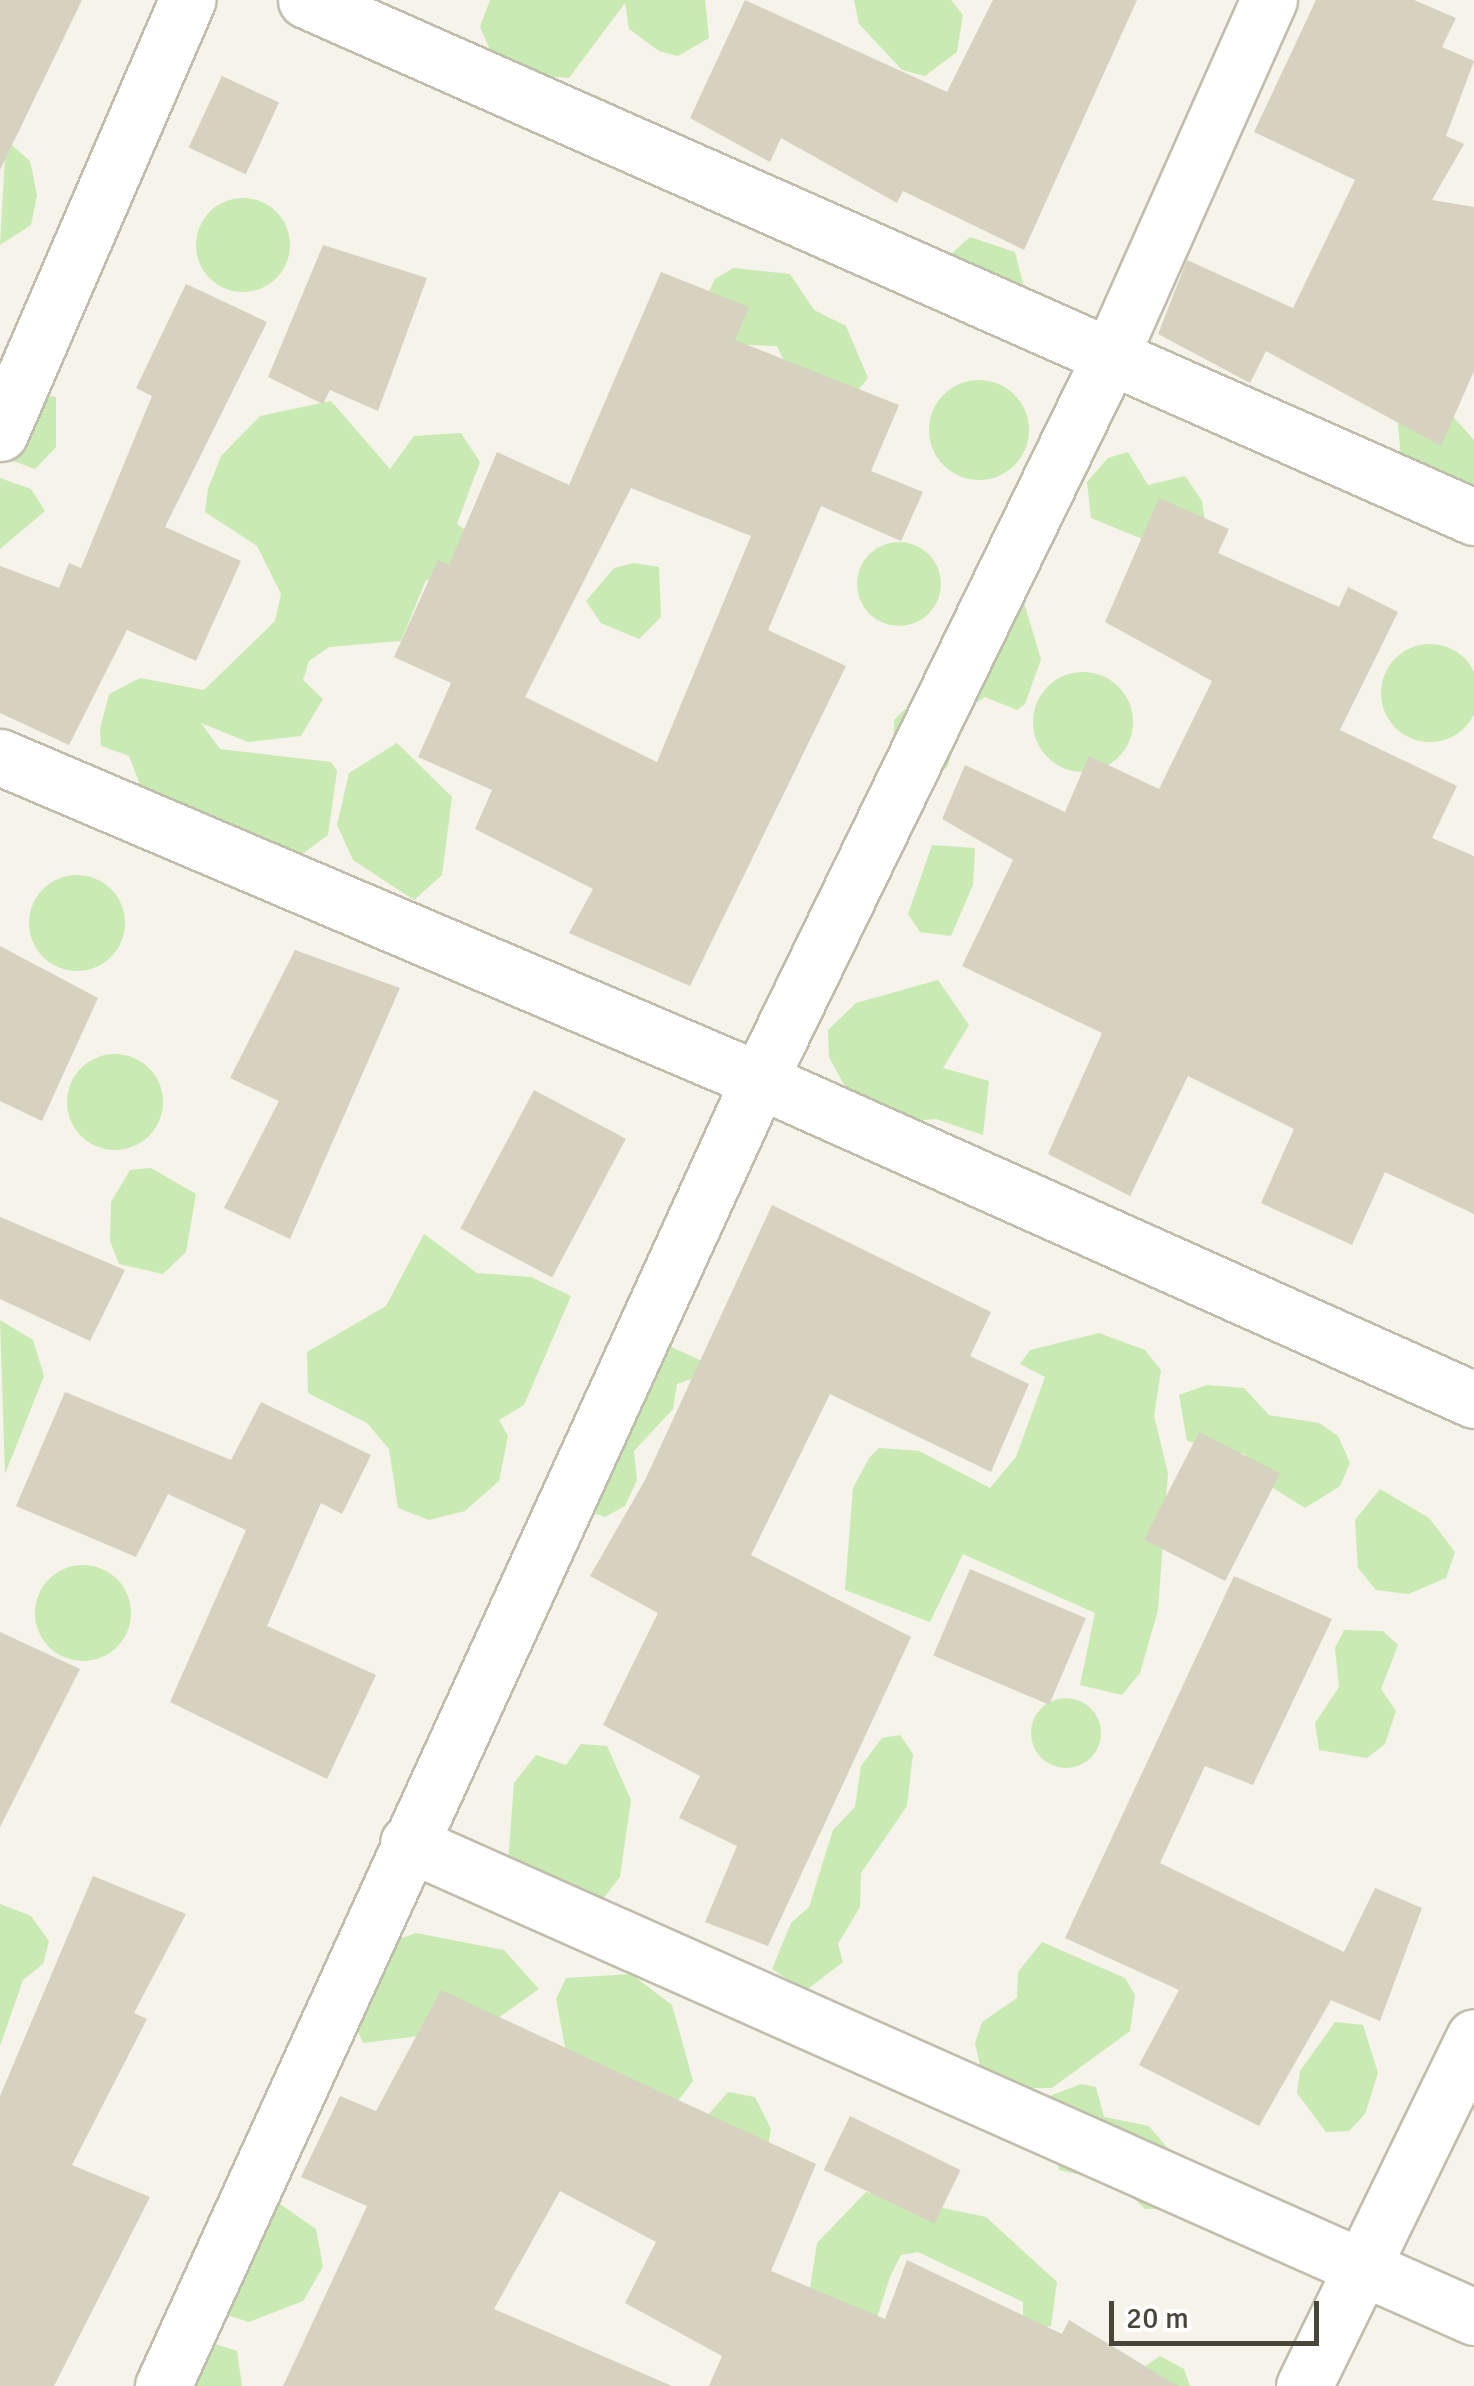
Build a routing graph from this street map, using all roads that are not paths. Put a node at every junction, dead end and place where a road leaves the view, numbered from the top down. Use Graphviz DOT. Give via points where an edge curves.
graph roads {
  1 [pos="188,0"];
  2 [pos="306,0"];
  3 [pos="1270,0"];
  4 [pos="1109,358"];
  5 [pos="0,433"];
  6 [pos="1474,517"];
  7 [pos="0,758"];
  8 [pos="759,1080"];
  9 [pos="1474,1400"];
  10 [pos="408,1843"];
  11 [pos="1474,2037"];
  12 [pos="1366,2268"];
  13 [pos="1474,2316"];
  14 [pos="163,2386"];
  15 [pos="1304,2386"];
  1 -- 5 [label="street"];
  2 -- 4 [label="street"];
  3 -- 4 [label="street"];
  4 -- 6 [label="street"];
  4 -- 8 [label="street"];
  7 -- 8 [label="street"];
  8 -- 9 [label="street"];
  8 -- 10 [label="street"];
  10 -- 12 [label="street"];
  10 -- 14 [label="street"];
  11 -- 12 [label="street"];
  12 -- 13 [label="street"];
  12 -- 15 [label="street"];
}
